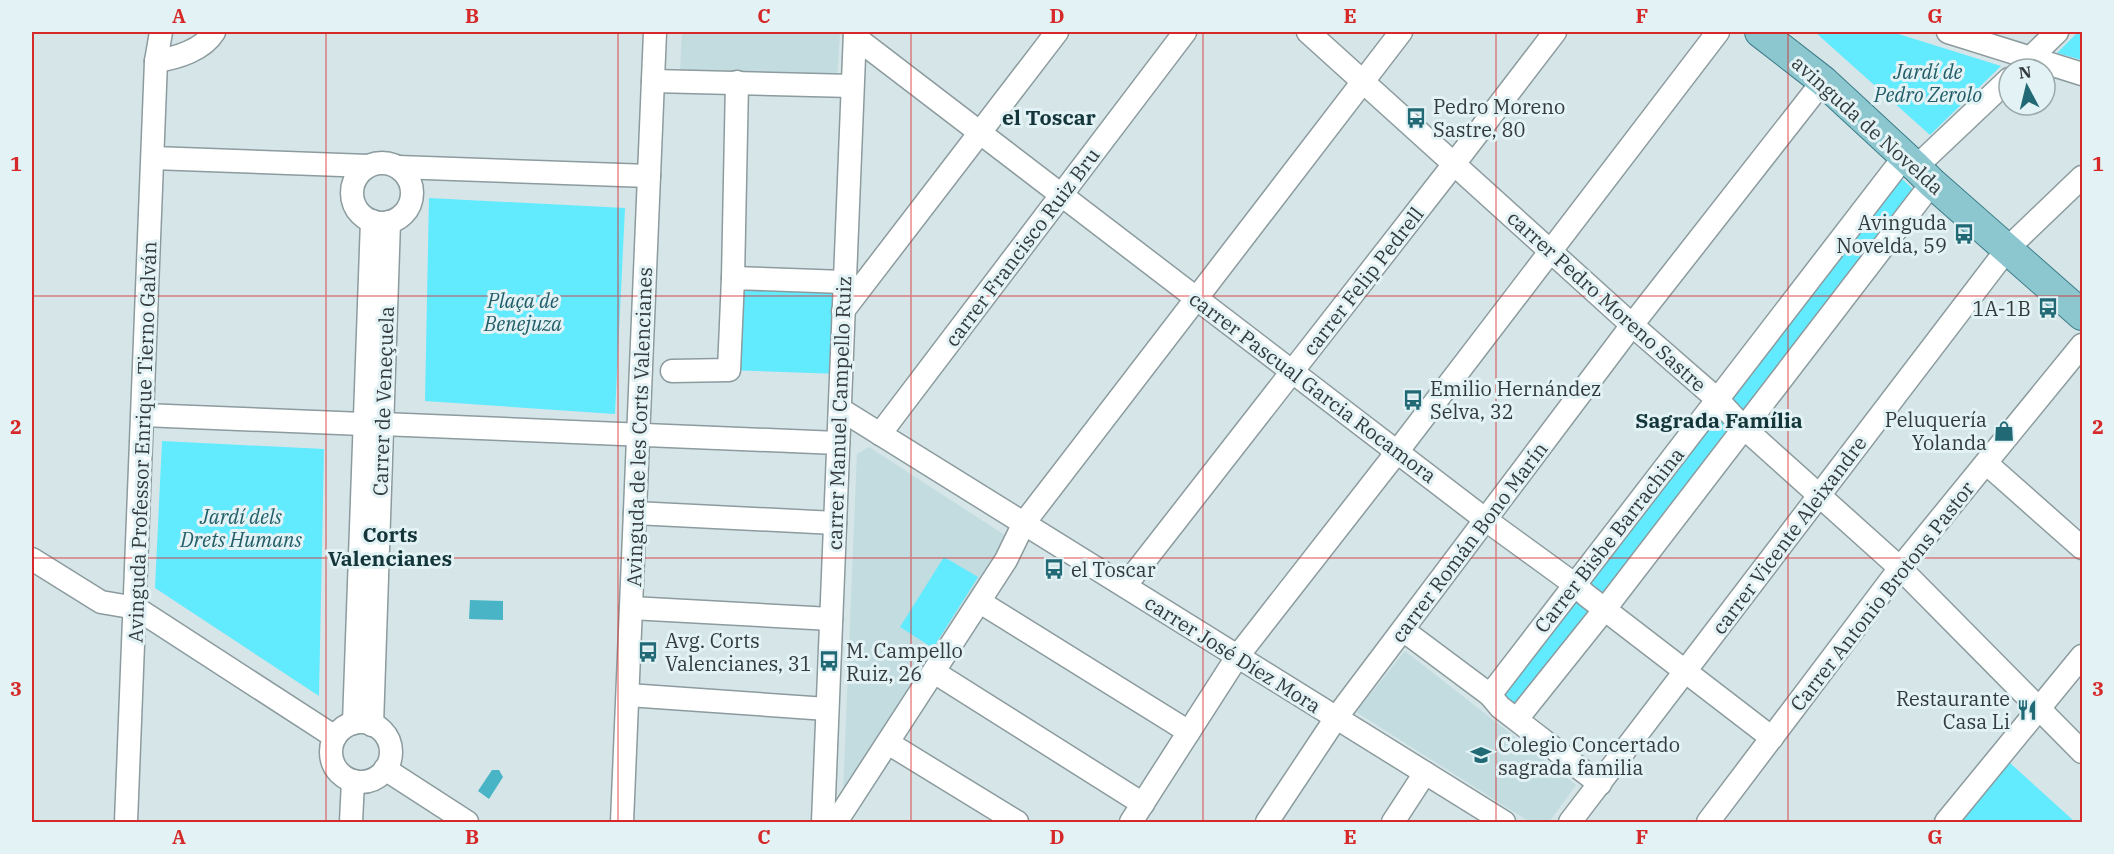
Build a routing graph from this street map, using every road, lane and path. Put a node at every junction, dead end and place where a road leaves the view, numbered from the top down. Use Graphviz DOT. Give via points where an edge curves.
graph roads {
  1 [pos="161,32"];
  2 [pos="214,32"];
  3 [pos="655,32"];
  4 [pos="1057,32"];
  5 [pos="1185,32"];
  6 [pos="1308,32"];
  7 [pos="1401,32"];
  8 [pos="1555,32"];
  9 [pos="1718,32"];
  10 [pos="1760,32"];
  11 [pos="1948,32"];
  12 [pos="2057,32"];
  13 [pos="855,34"];
  14 [pos="2010,57"];
  15 [pos="2031,57"];
  16 [pos="156,61"];
  17 [pos="2057,69"];
  18 [pos="2082,74"];
  19 [pos="653,81"];
  20 [pos="1363,81"];
  21 [pos="1823,81"];
  22 [pos="737,82"];
  23 [pos="851,86"];
  24 [pos="1997,91"];
  25 [pos="980,132"];
  26 [pos="153,158"];
  27 [pos="1454,164"];
  28 [pos="369,166"];
  29 [pos="398,167"];
  30 [pos="1918,169"];
  31 [pos="649,176"];
  32 [pos="2082,177"];
  33 [pos="1061,195"];
  34 [pos="380,222"];
  35 [pos="2008,248"];
  36 [pos="1550,251"];
  37 [pos="733,278"];
  38 [pos="844,282"];
  39 [pos="1197,298"];
  40 [pos="843,311"];
  41 [pos="2082,315"];
  42 [pos="1632,325"];
  43 [pos="2082,345"];
  44 [pos="672,370"];
  45 [pos="1292,371"];
  46 [pos="1718,399"];
  47 [pos="840,409"];
  48 [pos="143,415"];
  49 [pos="373,424"];
  50 [pos="1743,428"];
  51 [pos="880,434"];
  52 [pos="638,435"];
  53 [pos="838,443"];
  54 [pos="1398,452"];
  55 [pos="1986,463"];
  56 [pos="1820,495"];
  57 [pos="635,513"];
  58 [pos="1486,520"];
  59 [pos="835,523"];
  60 [pos="1024,524"];
  61 [pos="2082,548"];
  62 [pos="32,559"];
  63 [pos="1900,568"];
  64 [pos="1574,584"];
  65 [pos="1125,586"];
  66 [pos="980,602"];
  67 [pos="136,608"];
  68 [pos="631,608"];
  69 [pos="1605,609"];
  70 [pos="831,619"];
  71 [pos="1402,630"];
  72 [pos="2082,656"];
  73 [pos="1237,657"];
  74 [pos="1685,671"];
  75 [pos="934,672"];
  76 [pos="628,695"];
  77 [pos="1490,695"];
  78 [pos="2039,708"];
  79 [pos="828,709"];
  80 [pos="1336,718"];
  81 [pos="1517,719"];
  82 [pos="363,724"];
  83 [pos="1189,732"];
  84 [pos="335,737"];
  85 [pos="1772,738"];
  86 [pos="888,743"];
  87 [pos="2082,752"];
  88 [pos="1425,773"];
  89 [pos="369,777"];
  90 [pos="1600,784"];
  91 [pos="1137,813"];
  92 [pos="836,820"];
  93 [pos="126,822"];
  94 [pos="351,822"];
  95 [pos="366,822"];
  96 [pos="467,822"];
  97 [pos="622,822"];
  98 [pos="1017,822"];
  99 [pos="1267,822"];
  100 [pos="1393,822"];
  101 [pos="1504,822"];
  102 [pos="1570,822"];
  103 [pos="1708,822"];
  104 [pos="1946,822"];
  1 -- 16 [label="street, Avinguda Professor Enrique Tierno Galván"];
  2 -- 16 [label="street" via="196,48 174,59"];
  3 -- 19 [label="street, Avinguda de les Corts Valencianes"];
  4 -- 25 [label="street"];
  5 -- 33 [label="street, carrer Francisco Ruiz Bru"];
  6 -- 20 [label="street, carrer Pedro Moreno Sastre"];
  7 -- 20 [label="street"];
  8 -- 27 [label="street, carrer Felip Pedrell"];
  9 -- 36 [label="street"];
  10 -- 21 [label="main road, avinguda de Novelda"];
  11 -- 14 [label="street"];
  12 -- 15 [label="street"];
  13 -- 23 [label="street, carrer Manuel Campello Ruiz"];
  13 -- 25 [label="street, carrer Pascual Garcia Rocamora"];
  16 -- 26 [label="street, Avinguda Professor Enrique Tierno Galván"];
  17 -- 18 [label="street"];
  19 -- 22 [label="street"];
  19 -- 31 [label="street, Avinguda de les Corts Valencianes"];
  20 -- 27 [label="street, carrer Pedro Moreno Sastre"];
  20 -- 39 [label="street"];
  21 -- 30 [label="main road, avinguda de Novelda"];
  21 -- 42 [label="street, carrer Román Bono Marín"];
  22 -- 23 [label="street"];
  22 -- 37 [label="street"];
  23 -- 38 [label="street, carrer Manuel Campello Ruiz"];
  24 -- 30 [label="street"];
  25 -- 33 [label="street, carrer Pascual Garcia Rocamora"];
  25 -- 40 [label="street"];
  26 -- 28 [label="street"];
  26 -- 48 [label="street, Avinguda Professor Enrique Tierno Galván"];
  27 -- 36 [label="street, carrer Pedro Moreno Sastre"];
  27 -- 45 [label="street, carrer Felip Pedrell"];
  28 -- 29 [label="street" via="384,163"];
  28 -- 34 [label="street" via="357,177 352,192 355,207 363,216"];
  29 -- 31 [label="street"];
  29 -- 34 [label="street" via="409,179 411,199 403,214"];
  30 -- 35 [label="main road, avinguda de Novelda"];
  30 -- 46 [label="street, Carrer Bisbe Barrachina"];
  30 -- 50 [label="street, Carrer Bisbe Barrachina"];
  31 -- 52 [label="street, Avinguda de les Corts Valencianes"];
  32 -- 35 [label="street, carrer Vicente Aleixandre"];
  33 -- 39 [label="street, carrer Pascual Garcia Rocamora"];
  33 -- 51 [label="street, carrer Francisco Ruiz Bru"];
  34 -- 49 [label="street, Carrer de Veneçuela"];
  35 -- 41 [label="main road, avinguda de Novelda"];
  35 -- 56 [label="street, carrer Vicente Aleixandre"];
  36 -- 42 [label="street, carrer Pedro Moreno Sastre"];
  36 -- 54 [label="street"];
  37 -- 38 [label="street"];
  37 -- 44 [label="street" via="729,370"];
  38 -- 40 [label="street, carrer Manuel Campello Ruiz"];
  39 -- 45 [label="street, carrer Pascual Garcia Rocamora"];
  39 -- 60 [label="street"];
  40 -- 47 [label="street, carrer Manuel Campello Ruiz"];
  42 -- 46 [label="street, carrer Pedro Moreno Sastre"];
  42 -- 58 [label="street, carrer Román Bono Marín"];
  43 -- 55 [label="street, Carrer Antonio Brotons Pastor"];
  45 -- 54 [label="street, carrer Pascual Garcia Rocamora"];
  45 -- 65 [label="street, carrer Felip Pedrell"];
  46 -- 50 [label="street, carrer Pedro Moreno Sastre"];
  46 -- 64 [label="street, Carrer Bisbe Barrachina"];
  47 -- 51 [label="street, carrer José Díez Mora"];
  47 -- 53 [label="street, carrer Manuel Campello Ruiz"];
  48 -- 49 [label="street"];
  48 -- 67 [label="street, Avinguda Professor Enrique Tierno Galván"];
  49 -- 52 [label="street"];
  49 -- 82 [label="street, Carrer de Veneçuela"];
  50 -- 56 [label="street, carrer Pedro Moreno Sastre"];
  50 -- 69 [label="street, Carrer Bisbe Barrachina"];
  51 -- 60 [label="street, carrer José Díez Mora"];
  52 -- 53 [label="street"];
  52 -- 57 [label="street, Avinguda de les Corts Valencianes"];
  53 -- 59 [label="street, carrer Manuel Campello Ruiz"];
  54 -- 58 [label="street, carrer Pascual Garcia Rocamora"];
  54 -- 73 [label="street"];
  55 -- 61 [label="street"];
  55 -- 63 [label="street, Carrer Antonio Brotons Pastor"];
  56 -- 63 [label="street, carrer Pedro Moreno Sastre"];
  56 -- 74 [label="street, carrer Vicente Aleixandre"];
  57 -- 59 [label="street"];
  57 -- 68 [label="street, Avinguda de les Corts Valencianes"];
  58 -- 64 [label="street, carrer Pascual Garcia Rocamora"];
  58 -- 71 [label="street, carrer Román Bono Marín"];
  59 -- 70 [label="street, carrer Manuel Campello Ruiz"];
  60 -- 65 [label="street, carrer José Díez Mora"];
  60 -- 66 [label="street"];
  62 -- 67 [label="street" via="101,602"];
  63 -- 78 [label="street, carrer Pedro Moreno Sastre"];
  63 -- 85 [label="street, Carrer Antonio Brotons Pastor"];
  64 -- 69 [label="street, carrer Pascual Garcia Rocamora"];
  64 -- 77 [label="street, Carrer Bisbe Barrachina"];
  65 -- 73 [label="street, carrer José Díez Mora"];
  66 -- 75 [label="street"];
  66 -- 83 [label="street"];
  67 -- 84 [label="street"];
  67 -- 93 [label="street, Avinguda Professor Enrique Tierno Galván"];
  68 -- 70 [label="street"];
  68 -- 76 [label="street, Avinguda de les Corts Valencianes"];
  69 -- 74 [label="street, carrer Pascual Garcia Rocamora"];
  69 -- 81 [label="street, Carrer Bisbe Barrachina"];
  70 -- 79 [label="street, carrer Manuel Campello Ruiz"];
  71 -- 77 [label="street"];
  71 -- 80 [label="street, carrer Román Bono Marín"];
  72 -- 78 [label="street"];
  73 -- 80 [label="street, carrer José Díez Mora"];
  73 -- 83 [label="street"];
  74 -- 85 [label="street, carrer Pascual Garcia Rocamora"];
  74 -- 90 [label="street, carrer Vicente Aleixandre"];
  75 -- 86 [label="street"];
  75 -- 91 [label="street"];
  76 -- 79 [label="street" via="793,713"];
  76 -- 97 [label="street, Avinguda de les Corts Valencianes"];
  77 -- 81 [label="street"];
  78 -- 87 [label="street, carrer Pedro Moreno Sastre"];
  78 -- 104 [label="street"];
  79 -- 92 [label="street, carrer Manuel Campello Ruiz" via="824,794"];
  80 -- 88 [label="street, carrer José Díez Mora"];
  80 -- 99 [label="street, carrer Román Bono Marín"];
  81 -- 90 [label="street"];
  82 -- 84 [label="street" via="344,728"];
  82 -- 89 [label="street" via="384,733 391,754"];
  83 -- 91 [label="street"];
  84 -- 89 [label="street" via="332,760 340,774"];
  85 -- 103 [label="street, Carrer Antonio Brotons Pastor"];
  86 -- 92 [label="street"];
  86 -- 98 [label="street"];
  88 -- 100 [label="street"];
  88 -- 101 [label="street, carrer José Díez Mora"];
  89 -- 94 [label="street"];
  89 -- 95 [label="street"];
  89 -- 96 [label="street"];
  90 -- 102 [label="street, carrer Vicente Aleixandre"];
}
